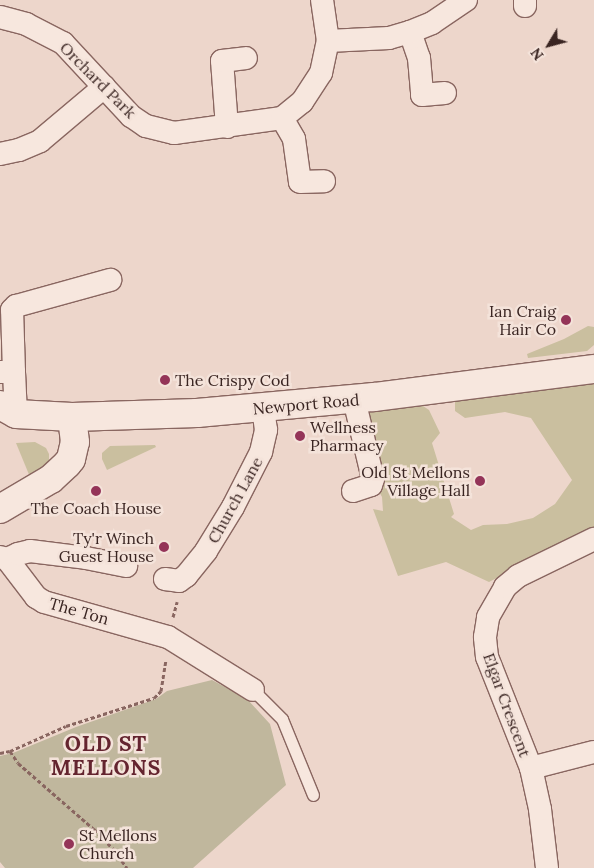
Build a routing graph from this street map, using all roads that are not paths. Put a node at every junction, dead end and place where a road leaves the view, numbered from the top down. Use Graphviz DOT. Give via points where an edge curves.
graph roads {
  1 [pos="322,0"];
  2 [pos="466,0"];
  3 [pos="0,18"];
  4 [pos="410,32"];
  5 [pos="328,41"];
  6 [pos="246,58"];
  7 [pos="104,87"];
  8 [pos="445,93"];
  9 [pos="282,118"];
  10 [pos="227,126"];
  11 [pos="0,154"];
  12 [pos="324,181"];
  13 [pos="110,280"];
  14 [pos="594,369"];
  15 [pos="7,372"];
  16 [pos="354,399"];
  17 [pos="264,408"];
  18 [pos="5,413"];
  19 [pos="72,417"];
  20 [pos="353,491"];
  21 [pos="0,509"];
  22 [pos="594,539"];
  23 [pos="3,558"];
  24 [pos="126,566"];
  25 [pos="172,580"];
  26 [pos="253,690"];
  27 [pos="594,752"];
  28 [pos="531,768"];
  29 [pos="313,795"];
  30 [pos="547,868"];
  1 -- 5 [label="street"];
  2 -- 4 [label="street" via="432,23"];
  3 -- 7 [label="street, Orchard Park" via="26,24 63,43"];
  4 -- 5 [label="street" via="389,38"];
  4 -- 8 [label="street" via="419,58 422,95"];
  5 -- 9 [label="street" via="321,73 302,102"];
  6 -- 10 [label="street" via="222,61"];
  7 -- 10 [label="street, Orchard Park" via="131,116 159,131 174,133"];
  7 -- 11 [label="street" via="40,141"];
  9 -- 10 [label="street, Orchard Park"];
  9 -- 12 [label="street" via="294,139 300,182"];
  13 -- 15 [label="street" via="16,306 12,310"];
  14 -- 16 [label="main road, Newport Road"];
  15 -- 18 [label="street"];
  16 -- 17 [label="main road, Newport Road"];
  16 -- 20 [label="street" via="373,479 371,485"];
  17 -- 19 [label="main road, Newport Road" via="173,415"];
  17 -- 25 [label="street, Church Lane" via="265,439 250,476 194,567"];
  18 -- 19 [label="main road, Newport Road"];
  19 -- 21 [label="main road" via="75,442 71,459 51,479"];
  22 -- 28 [label="street, Elgar Crescent" via="518,576 505,586 488,617 487,657"];
  23 -- 24 [label="street, The Ton" via="30,551"];
  23 -- 26 [label="street, The Ton" via="44,602 168,637"];
  26 -- 29 [label="lane" via="282,719"];
  27 -- 28 [label="street"];
  28 -- 30 [label="street, Elgar Crescent"];
}
